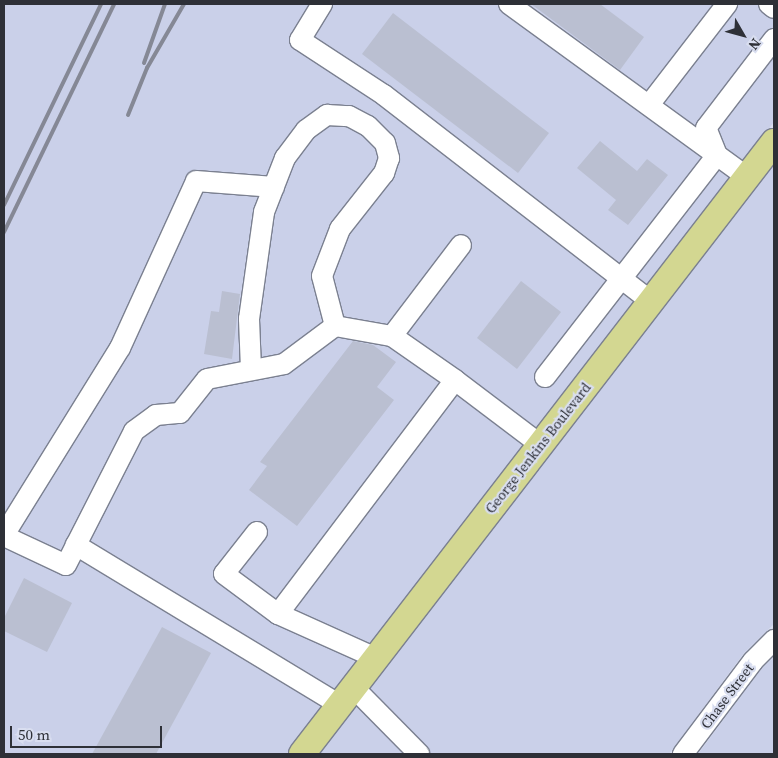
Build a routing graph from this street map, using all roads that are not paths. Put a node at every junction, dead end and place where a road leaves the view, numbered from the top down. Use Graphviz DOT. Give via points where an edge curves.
graph roads {
  1 [pos="322,4"];
  2 [pos="509,4"];
  3 [pos="727,4"];
  4 [pos="768,4"];
  5 [pos="774,8"];
  6 [pos="774,39"];
  7 [pos="649,104"];
  8 [pos="774,142"];
  9 [pos="717,155"];
  10 [pos="747,177"];
  11 [pos="274,188"];
  12 [pos="461,245"];
  13 [pos="622,280"];
  14 [pos="651,301"];
  15 [pos="335,326"];
  16 [pos="392,336"];
  17 [pos="251,369"];
  18 [pos="545,378"];
  19 [pos="455,380"];
  20 [pos="541,445"];
  21 [pos="257,532"];
  22 [pos="4,535"];
  23 [pos="76,545"];
  24 [pos="278,614"];
  25 [pos="774,640"];
  26 [pos="376,658"];
  27 [pos="347,696"];
  28 [pos="302,754"];
  29 [pos="420,754"];
  30 [pos="683,754"];
  1 -- 13 [label="street" via="300,40 384,95"];
  2 -- 7 [label="street"];
  3 -- 7 [label="street"];
  4 -- 5 [label="street"];
  6 -- 9 [label="street" via="706,128"];
  7 -- 9 [label="street"];
  8 -- 10 [label="main road, George Jenkins Boulevard"];
  9 -- 10 [label="street"];
  9 -- 13 [label="street"];
  10 -- 14 [label="main road, George Jenkins Boulevard"];
  11 -- 15 [label="street" via="285,158 306,130 327,115 349,116 385,143 389,158 384,173 340,229 322,276"];
  11 -- 17 [label="street" via="264,212 249,318"];
  11 -- 22 [label="street" via="196,182 120,348"];
  12 -- 16 [label="street"];
  13 -- 14 [label="street"];
  13 -- 18 [label="street"];
  14 -- 20 [label="main road, George Jenkins Boulevard"];
  15 -- 16 [label="street"];
  15 -- 17 [label="street" via="284,364"];
  16 -- 19 [label="street"];
  17 -- 23 [label="street" via="206,379 180,413 156,415 134,431"];
  19 -- 20 [label="street"];
  19 -- 24 [label="street"];
  20 -- 26 [label="main road, George Jenkins Boulevard"];
  21 -- 24 [label="street" via="224,574"];
  22 -- 23 [label="street" via="66,565"];
  23 -- 27 [label="street"];
  24 -- 26 [label="street"];
  25 -- 30 [label="street, Chase Street" via="753,660"];
  26 -- 27 [label="main road, George Jenkins Boulevard"];
  27 -- 28 [label="main road, George Jenkins Boulevard"];
  27 -- 29 [label="street"];
}
